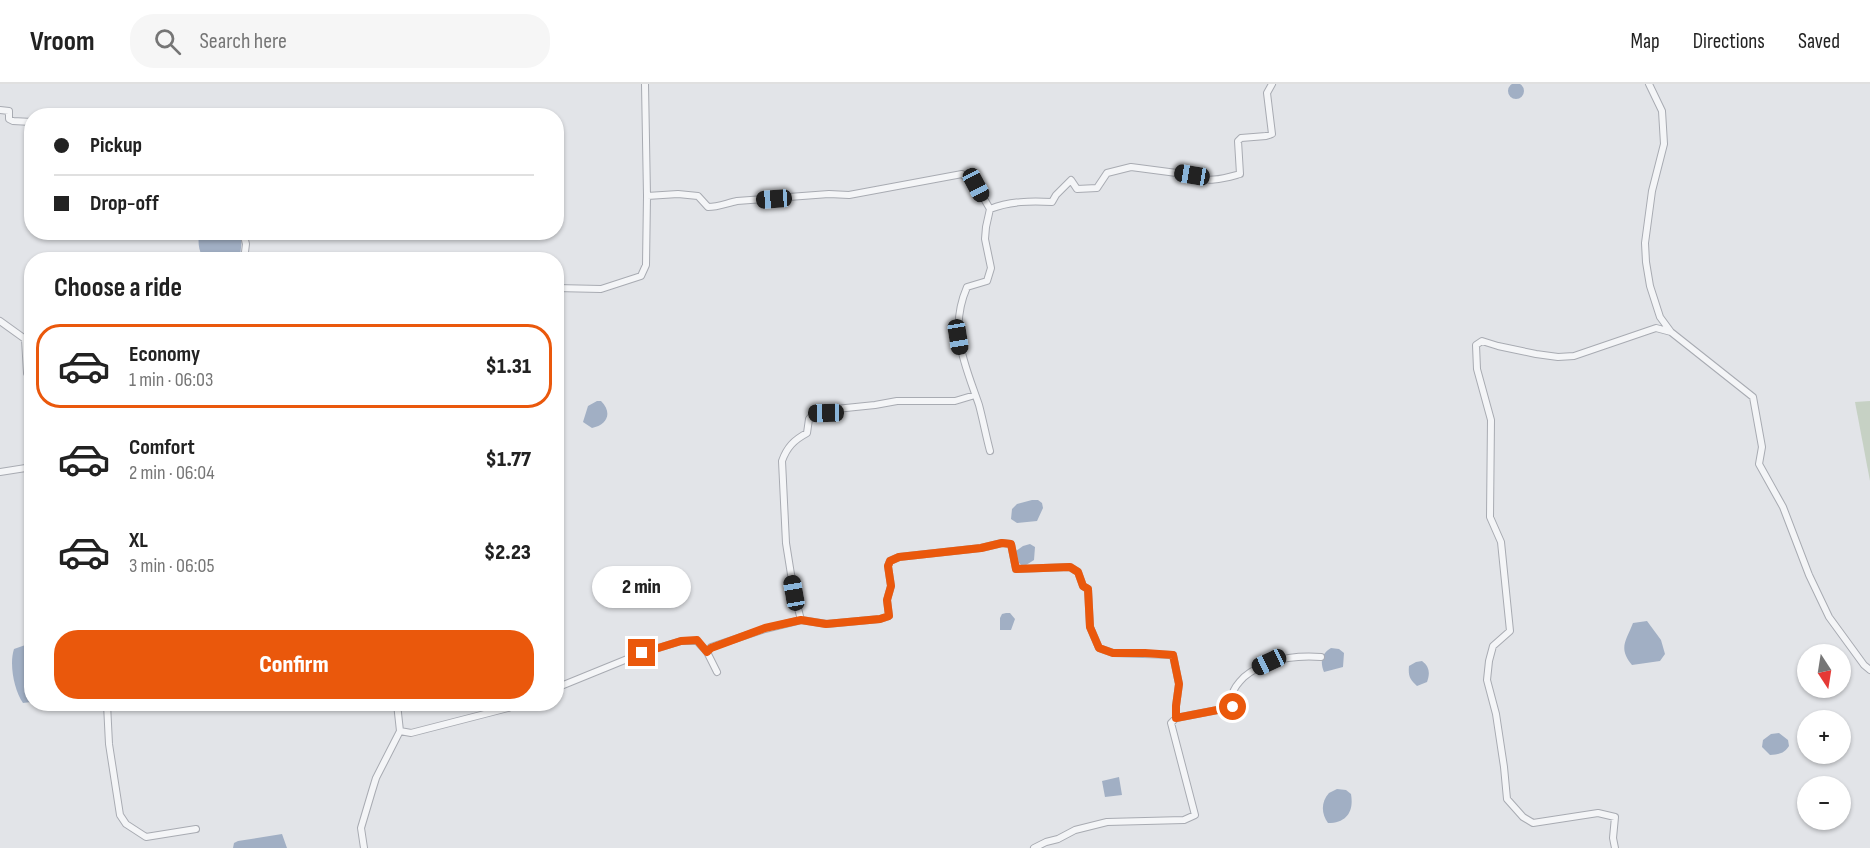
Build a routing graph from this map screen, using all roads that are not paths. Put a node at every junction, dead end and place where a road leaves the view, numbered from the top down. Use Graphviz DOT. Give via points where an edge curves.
graph roads {
  1 [pos="645,84"];
  2 [pos="1272,84"];
  3 [pos="1650,84"];
  4 [pos="0,110"];
  5 [pos="24,122"];
  6 [pos="647,196"];
  7 [pos="990,209"];
  8 [pos="564,288"];
  9 [pos="0,321"];
  10 [pos="1671,332"];
  11 [pos="24,338"];
  12 [pos="975,395"];
  13 [pos="990,451"];
  14 [pos="24,468"];
  15 [pos="0,472"];
  16 [pos="801,620"];
  17 [pos="707,652"];
  18 [pos="1321,657"];
  19 [pos="1870,670"];
  20 [pos="717,672"];
  21 [pos="564,685"];
  22 [pos="107,711"];
  23 [pos="398,711"];
  24 [pos="496,711"];
  25 [pos="1176,718"];
  26 [pos="400,731"];
  27 [pos="196,829"];
  28 [pos="364,848"];
  29 [pos="1034,848"];
  30 [pos="1615,848"];
  1 -- 6 [label="street"];
  2 -- 7 [label="street" via="1267,93 1272,134 1238,141 1240,174 1198,180 1192,175 1131,167 1107,173 1097,188 1077,189 1071,180 1053,202 1019,202"];
  3 -- 10 [label="street" via="1662,111 1664,144 1652,191 1646,262 1660,317"];
  4 -- 5 [label="street" via="9,111 13,121"];
  6 -- 7 [label="street" via="699,196 708,207 717,207 737,201 849,195 962,174 976,185"];
  6 -- 8 [label="street" via="646,265 640,276 601,289"];
  7 -- 12 [label="street" via="985,239 991,268 987,281 967,287 960,308 958,337"];
  9 -- 11 [label="street"];
  10 -- 19 [label="street" via="1753,397 1762,447 1759,464 1783,507 1829,617"];
  10 -- 30 [label="street" via="1656,328 1574,356 1536,354 1482,341 1476,345 1477,369 1491,420 1490,518 1501,542 1510,631 1493,646 1487,680 1496,714 1507,799 1533,823 1598,813 1615,817"];
  12 -- 13 [label="street"];
  12 -- 16 [label="street" via="836,409 814,413 809,419 807,433 795,440 782,461 786,543"];
  14 -- 15 [label="street"];
  16 -- 17 [label="street" via="765,628"];
  16 -- 25 [label="street" via="826,624 889,616 890,561 1011,544 1016,569 1070,567 1078,572 1088,589 1090,627 1099,648 1113,653 1173,655 1179,684"];
  17 -- 20 [label="street"];
  17 -- 21 [label="street" via="697,640 681,641"];
  18 -- 25 [label="street" via="1269,662 1241,681 1232,693 1233,707"];
  22 -- 27 [label="street" via="120,815 126,824 146,837"];
  23 -- 26 [label="street"];
  24 -- 26 [label="street" via="411,733"];
  25 -- 29 [label="street" via="1171,723 1195,815 1184,820 1107,822 1075,830"];
  26 -- 28 [label="street" via="372,791 361,828"];
}
